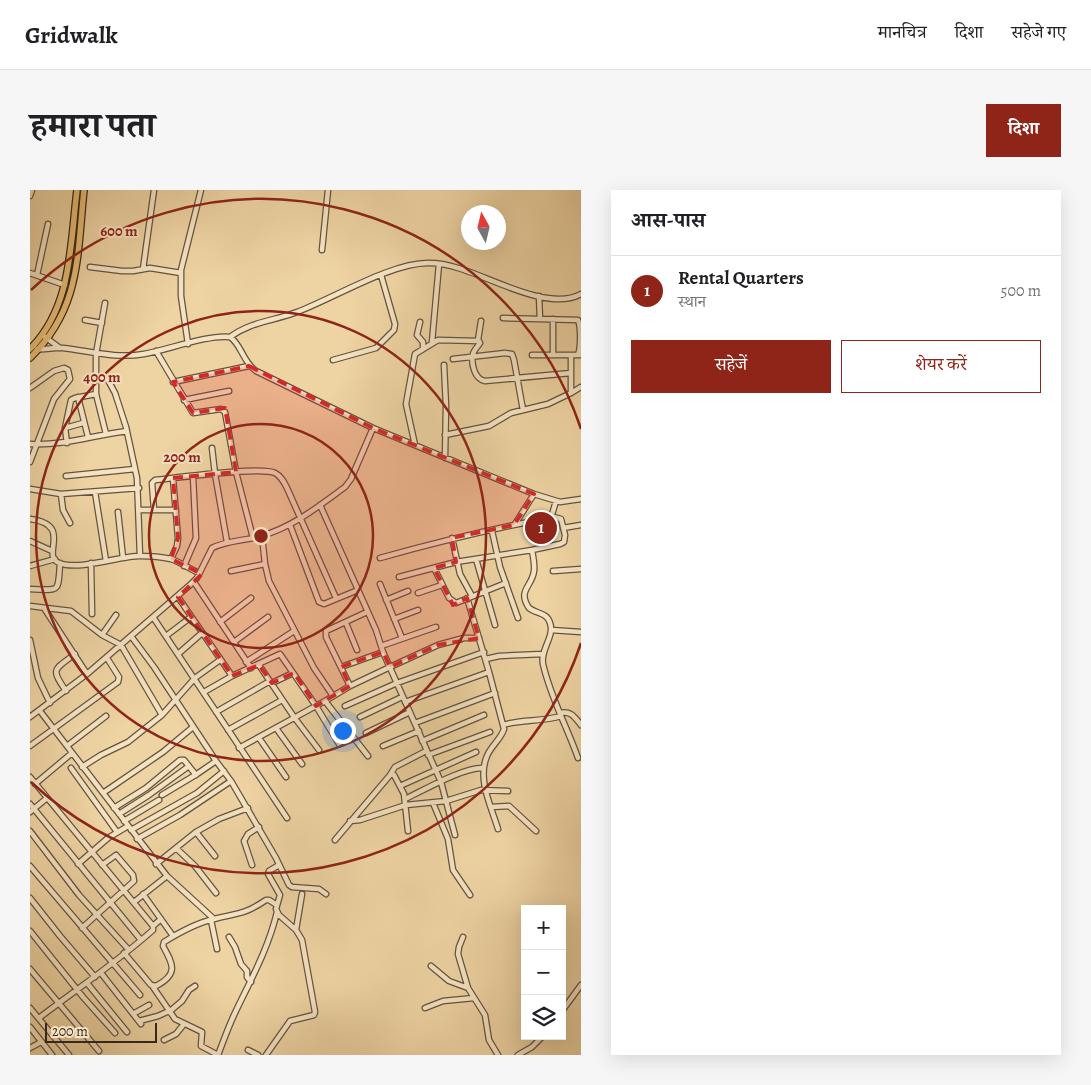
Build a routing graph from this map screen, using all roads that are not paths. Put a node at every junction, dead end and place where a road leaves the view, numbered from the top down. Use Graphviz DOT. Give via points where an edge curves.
graph roads {
  1 [pos="32,190"];
  2 [pos="77,190"];
  3 [pos="84,190"];
  4 [pos="154,190"];
  5 [pos="201,190"];
  6 [pos="328,190"];
  7 [pos="30,196"];
  8 [pos="48,224"];
  9 [pos="322,250"];
  10 [pos="439,264"];
  11 [pos="90,267"];
  12 [pos="143,268"];
  13 [pos="30,273"];
  14 [pos="181,273"];
  15 [pos="381,275"];
  16 [pos="37,276"];
  17 [pos="65,284"];
  18 [pos="581,294"];
  19 [pos="539,296"];
  20 [pos="105,303"];
  21 [pos="503,318"];
  22 [pos="540,319"];
  23 [pos="553,319"];
  24 [pos="85,320"];
  25 [pos="481,321"];
  26 [pos="420,322"];
  27 [pos="102,323"];
  28 [pos="42,335"];
  29 [pos="230,337"];
  30 [pos="48,339"];
  31 [pos="478,340"];
  32 [pos="432,342"];
  33 [pos="188,344"];
  34 [pos="60,348"];
  35 [pos="423,348"];
  36 [pos="31,349"];
  37 [pos="38,349"];
  38 [pos="156,351"];
  39 [pos="96,354"];
  40 [pos="532,355"];
  41 [pos="553,355"];
  42 [pos="571,355"];
  43 [pos="580,355"];
  44 [pos="473,357"];
  45 [pos="30,358"];
  46 [pos="453,359"];
  47 [pos="333,360"];
  48 [pos="444,365"];
  49 [pos="248,366"];
  50 [pos="571,373"];
  51 [pos="517,378"];
  52 [pos="96,380"];
  53 [pos="173,382"];
  54 [pos="581,387"];
  55 [pos="30,388"];
  56 [pos="229,391"];
  57 [pos="96,394"];
  58 [pos="571,394"];
  59 [pos="78,397"];
  60 [pos="184,400"];
  61 [pos="523,410"];
  62 [pos="83,423"];
  63 [pos="65,428"];
  64 [pos="373,428"];
  65 [pos="127,430"];
  66 [pos="106,434"];
  67 [pos="445,435"];
  68 [pos="88,438"];
  69 [pos="67,443"];
  70 [pos="30,444"];
  71 [pos="38,445"];
  72 [pos="415,445"];
  73 [pos="212,448"];
  74 [pos="445,458"];
  75 [pos="30,462"];
  76 [pos="135,469"];
  77 [pos="236,472"];
  78 [pos="215,474"];
  79 [pos="66,476"];
  80 [pos="193,476"];
  81 [pos="173,478"];
  82 [pos="139,488"];
  83 [pos="30,490"];
  84 [pos="95,492"];
  85 [pos="61,494"];
  86 [pos="534,494"];
  87 [pos="581,500"];
  88 [pos="556,501"];
  89 [pos="321,504"];
  90 [pos="140,510"];
  91 [pos="154,510"];
  92 [pos="176,510"];
  93 [pos="118,512"];
  94 [pos="301,518"];
  95 [pos="551,518"];
  96 [pos="30,519"];
  97 [pos="70,523"];
  98 [pos="290,525"];
  99 [pos="514,525"];
  100 [pos="581,525"];
  101 [pos="563,528"];
  102 [pos="492,531"];
  103 [pos="262,536"];
  104 [pos="253,538"];
  105 [pos="452,538"];
  106 [pos="30,541"];
  107 [pos="227,542"];
  108 [pos="532,550"];
  109 [pos="52,552"];
  110 [pos="498,555"];
  111 [pos="140,556"];
  112 [pos="123,558"];
  113 [pos="380,558"];
  114 [pos="55,559"];
  115 [pos="171,559"];
  116 [pos="476,559"];
  117 [pos="106,561"];
  118 [pos="456,562"];
  119 [pos="60,563"];
  120 [pos="91,563"];
  121 [pos="265,564"];
  122 [pos="30,566"];
  123 [pos="184,566"];
  124 [pos="434,568"];
  125 [pos="581,569"];
  126 [pos="231,571"];
  127 [pos="553,571"];
  128 [pos="199,573"];
  129 [pos="398,577"];
  130 [pos="194,582"];
  131 [pos="506,583"];
  132 [pos="380,584"];
  133 [pos="442,585"];
  134 [pos="30,590"];
  135 [pos="358,590"];
  136 [pos="486,590"];
  137 [pos="408,592"];
  138 [pos="418,593"];
  139 [pos="178,597"];
  140 [pos="470,597"];
  141 [pos="251,598"];
  142 [pos="336,598"];
  143 [pos="386,600"];
  144 [pos="30,606"];
  145 [pos="44,608"];
  146 [pos="418,610"];
  147 [pos="367,612"];
  148 [pos="92,614"];
  149 [pos="116,615"];
  150 [pos="153,617"];
  151 [pos="191,617"];
  152 [pos="268,617"];
  153 [pos="518,618"];
  154 [pos="394,619"];
  155 [pos="220,622"];
  156 [pos="346,623"];
  157 [pos="495,624"];
  158 [pos="436,627"];
  159 [pos="551,630"];
  160 [pos="294,631"];
  161 [pos="581,632"];
  162 [pos="202,633"];
  163 [pos="102,635"];
  164 [pos="131,636"];
  165 [pos="166,636"];
  166 [pos="402,638"];
  167 [pos="479,638"];
  168 [pos="30,640"];
  169 [pos="234,642"];
  170 [pos="121,645"];
  171 [pos="381,646"];
  172 [pos="357,650"];
  173 [pos="382,652"];
  174 [pos="484,652"];
  175 [pos="75,654"];
  176 [pos="178,654"];
  177 [pos="543,654"];
  178 [pos="107,658"];
  179 [pos="220,660"];
  180 [pos="486,660"];
  181 [pos="246,662"];
  182 [pos="259,665"];
  183 [pos="390,666"];
  184 [pos="341,667"];
  185 [pos="250,668"];
  186 [pos="490,672"];
  187 [pos="294,673"];
  188 [pos="87,674"];
  189 [pos="232,676"];
  190 [pos="195,678"];
  191 [pos="271,682"];
  192 [pos="397,683"];
  193 [pos="350,686"];
  194 [pos="66,691"];
  195 [pos="204,692"];
  196 [pos="495,693"];
  197 [pos="334,696"];
  198 [pos="402,697"];
  199 [pos="175,700"];
  200 [pos="282,700"];
  201 [pos="325,701"];
  202 [pos="405,702"];
  203 [pos="50,703"];
  204 [pos="316,706"];
  205 [pos="345,706"];
  206 [pos="40,711"];
  207 [pos="216,712"];
  208 [pos="410,712"];
  209 [pos="162,714"];
  210 [pos="560,714"];
  211 [pos="484,715"];
  212 [pos="106,716"];
  213 [pos="360,716"];
  214 [pos="30,717"];
  215 [pos="294,717"];
  216 [pos="415,723"];
  217 [pos="503,724"];
  218 [pos="581,725"];
  219 [pos="193,727"];
  220 [pos="53,728"];
  221 [pos="276,728"];
  222 [pos="228,730"];
  223 [pos="419,731"];
  224 [pos="490,732"];
  225 [pos="366,733"];
  226 [pos="259,738"];
  227 [pos="422,741"];
  228 [pos="339,744"];
  229 [pos="30,746"];
  230 [pos="67,746"];
  231 [pos="383,746"];
  232 [pos="239,748"];
  233 [pos="319,750"];
  234 [pos="476,752"];
  235 [pos="72,753"];
  236 [pos="427,753"];
  237 [pos="368,756"];
  238 [pos="578,758"];
  239 [pos="216,760"];
  240 [pos="302,764"];
  241 [pos="189,766"];
  242 [pos="82,767"];
  243 [pos="71,768"];
  244 [pos="483,768"];
  245 [pos="435,769"];
  246 [pos="224,771"];
  247 [pos="196,775"];
  248 [pos="390,775"];
  249 [pos="30,777"];
  250 [pos="286,777"];
  251 [pos="231,781"];
  252 [pos="441,782"];
  253 [pos="35,784"];
  254 [pos="400,786"];
  255 [pos="486,789"];
  256 [pos="508,791"];
  257 [pos="103,793"];
  258 [pos="47,798"];
  259 [pos="405,799"];
  260 [pos="446,801"];
  261 [pos="433,803"];
  262 [pos="30,804"];
  263 [pos="406,805"];
  264 [pos="491,807"];
  265 [pos="114,808"];
  266 [pos="248,808"];
  267 [pos="32,810"];
  268 [pos="119,814"];
  269 [pos="287,818"];
  270 [pos="350,821"];
  271 [pos="128,825"];
  272 [pos="259,827"];
  273 [pos="498,829"];
  274 [pos="30,831"];
  275 [pos="408,831"];
  276 [pos="536,831"];
  277 [pos="117,832"];
  278 [pos="196,832"];
  279 [pos="455,835"];
  280 [pos="138,839"];
  281 [pos="335,840"];
  282 [pos="176,848"];
  283 [pos="91,851"];
  284 [pos="215,856"];
  285 [pos="78,864"];
  286 [pos="156,864"];
  287 [pos="102,865"];
  288 [pos="252,865"];
  289 [pos="279,865"];
  290 [pos="30,866"];
  291 [pos="167,876"];
  292 [pos="124,890"];
  293 [pos="216,893"];
  294 [pos="143,894"];
  295 [pos="302,894"];
  296 [pos="326,894"];
  297 [pos="470,895"];
  298 [pos="30,898"];
  299 [pos="110,902"];
  300 [pos="134,902"];
  301 [pos="277,905"];
  302 [pos="277,912"];
  303 [pos="96,915"];
  304 [pos="161,919"];
  305 [pos="213,919"];
  306 [pos="153,926"];
  307 [pos="82,928"];
  308 [pos="296,930"];
  309 [pos="30,931"];
  310 [pos="173,936"];
  311 [pos="229,937"];
  312 [pos="463,937"];
  313 [pos="141,940"];
  314 [pos="128,949"];
  315 [pos="217,949"];
  316 [pos="124,953"];
  317 [pos="113,962"];
  318 [pos="432,966"];
  319 [pos="30,969"];
  320 [pos="101,973"];
  321 [pos="95,976"];
  322 [pos="251,982"];
  323 [pos="87,983"];
  324 [pos="195,986"];
  325 [pos="581,986"];
  326 [pos="153,987"];
  327 [pos="468,988"];
  328 [pos="78,989"];
  329 [pos="140,995"];
  330 [pos="474,998"];
  331 [pos="58,1004"];
  332 [pos="149,1005"];
  333 [pos="566,1006"];
  334 [pos="30,1008"];
  335 [pos="425,1008"];
  336 [pos="169,1011"];
  337 [pos="133,1014"];
  338 [pos="39,1018"];
  339 [pos="184,1024"];
  340 [pos="30,1027"];
  341 [pos="128,1032"];
  342 [pos="116,1033"];
  343 [pos="164,1040"];
  344 [pos="539,1040"];
  345 [pos="42,1042"];
  346 [pos="30,1048"];
  347 [pos="99,1051"];
  348 [pos="251,1052"];
  349 [pos="52,1055"];
  350 [pos="69,1055"];
  351 [pos="258,1055"];
  352 [pos="266,1055"];
  353 [pos="498,1055"];
  354 [pos="518,1055"];
  1 -- 7 [label="street"];
  2 -- 17 [label="main road"];
  3 -- 30 [label="main road" via="71,292"];
  4 -- 12 [label="street"];
  5 -- 14 [label="street"];
  6 -- 9 [label="street"];
  8 -- 16 [label="street"];
  10 -- 15 [label="street" via="413,265"];
  10 -- 19 [label="street"];
  10 -- 32 [label="street"];
  11 -- 12 [label="street" via="122,272"];
  12 -- 14 [label="street"];
  13 -- 16 [label="street"];
  14 -- 33 [label="street"];
  15 -- 29 [label="street" via="298,312 244,327"];
  15 -- 47 [label="street" via="394,330 376,348"];
  16 -- 17 [label="street"];
  17 -- 28 [label="main road" via="63,296"];
  18 -- 19 [label="street" via="570,299"];
  19 -- 22 [label="street"];
  20 -- 27 [label="street"];
  21 -- 22 [label="street"];
  22 -- 23 [label="street"];
  23 -- 41 [label="street"];
  23 -- 43 [label="street" via="580,322"];
  24 -- 27 [label="street"];
  25 -- 31 [label="street"];
  26 -- 35 [label="street" via="417,335 423,342"];
  27 -- 39 [label="street"];
  28 -- 30 [label="street"];
  28 -- 36 [label="main road"];
  29 -- 33 [label="street"];
  29 -- 49 [label="street" via="236,341"];
  30 -- 34 [label="street"];
  30 -- 37 [label="main road"];
  31 -- 32 [label="street"];
  31 -- 44 [label="street" via="480,343"];
  32 -- 35 [label="street"];
  33 -- 38 [label="street"];
  34 -- 37 [label="street"];
  34 -- 39 [label="street"];
  35 -- 72 [label="street" via="413,358 406,404"];
  36 -- 37 [label="street"];
  37 -- 45 [label="main road"];
  38 -- 39 [label="street" via="131,356"];
  38 -- 53 [label="street"];
  39 -- 52 [label="street"];
  40 -- 41 [label="street"];
  41 -- 42 [label="street"];
  42 -- 43 [label="street"];
  42 -- 50 [label="street"];
  44 -- 46 [label="street"];
  44 -- 51 [label="street" via="480,380"];
  44 -- 51 [label="street" via="509,353 514,357"];
  48 -- 67 [label="street"];
  49 -- 53 [label="street"];
  49 -- 64 [label="street"];
  50 -- 51 [label="street"];
  50 -- 58 [label="street"];
  51 -- 61 [label="street"];
  52 -- 57 [label="street"];
  52 -- 65 [label="street" via="104,377 110,382"];
  53 -- 60 [label="street"];
  54 -- 58 [label="street"];
  55 -- 71 [label="street" via="54,371 68,370 70,379 54,399"];
  56 -- 60 [label="street"];
  57 -- 59 [label="street"];
  57 -- 66 [label="street"];
  58 -- 61 [label="street"];
  59 -- 62 [label="street"];
  59 -- 63 [label="street" via="70,403"];
  60 -- 77 [label="street" via="193,413 224,410"];
  61 -- 67 [label="street" via="489,426"];
  62 -- 63 [label="street"];
  62 -- 68 [label="street"];
  63 -- 69 [label="street"];
  64 -- 72 [label="street"];
  64 -- 89 [label="street" via="351,479"];
  65 -- 66 [label="street"];
  65 -- 76 [label="street"];
  66 -- 68 [label="street"];
  67 -- 74 [label="street"];
  68 -- 69 [label="street"];
  69 -- 71 [label="street"];
  70 -- 71 [label="street"];
  71 -- 75 [label="street"];
  72 -- 74 [label="street"];
  73 -- 78 [label="street"];
  74 -- 86 [label="street"];
  76 -- 79 [label="street"];
  76 -- 82 [label="street"];
  77 -- 78 [label="street"];
  77 -- 94 [label="street" via="266,471 279,476"];
  77 -- 104 [label="street"];
  78 -- 80 [label="street"];
  78 -- 107 [label="street"];
  80 -- 81 [label="street"];
  80 -- 123 [label="street" via="196,535"];
  81 -- 91 [label="street" via="153,481"];
  81 -- 92 [label="street"];
  82 -- 84 [label="street"];
  82 -- 90 [label="street"];
  83 -- 85 [label="street"];
  84 -- 85 [label="street"];
  84 -- 117 [label="street"];
  85 -- 97 [label="street"];
  86 -- 88 [label="street"];
  86 -- 99 [label="street"];
  87 -- 88 [label="street"];
  88 -- 95 [label="street"];
  89 -- 94 [label="street"];
  89 -- 135 [label="street"];
  90 -- 91 [label="street"];
  90 -- 111 [label="street"];
  91 -- 92 [label="street"];
  92 -- 115 [label="street" via="178,540"];
  93 -- 112 [label="street"];
  94 -- 98 [label="street"];
  94 -- 142 [label="street"];
  95 -- 99 [label="street"];
  95 -- 101 [label="street" via="560,518"];
  96 -- 109 [label="street" via="52,528"];
  98 -- 103 [label="street"];
  98 -- 142 [label="street" via="319,602 324,604"];
  99 -- 102 [label="street"];
  100 -- 101 [label="street"];
  101 -- 108 [label="street" via="563,543"];
  102 -- 105 [label="street"];
  102 -- 110 [label="street"];
  103 -- 104 [label="street"];
  103 -- 121 [label="street"];
  104 -- 107 [label="street"];
  105 -- 113 [label="street"];
  105 -- 118 [label="street"];
  106 -- 109 [label="street"];
  107 -- 128 [label="street" via="210,550"];
  108 -- 110 [label="street"];
  108 -- 159 [label="street" via="534,573 525,589 525,598 532,611 540,612 549,620"];
  109 -- 114 [label="street"];
  110 -- 116 [label="street"];
  110 -- 131 [label="street"];
  111 -- 112 [label="street"];
  111 -- 115 [label="street"];
  112 -- 117 [label="street"];
  114 -- 119 [label="street"];
  114 -- 122 [label="street"];
  115 -- 123 [label="street"];
  116 -- 118 [label="street"];
  116 -- 136 [label="street"];
  117 -- 120 [label="street"];
  118 -- 124 [label="street"];
  118 -- 140 [label="street"];
  119 -- 120 [label="street"];
  119 -- 134 [label="street" via="60,582 56,588 50,591"];
  120 -- 148 [label="street"];
  121 -- 126 [label="street"];
  121 -- 160 [label="street" via="269,581"];
  123 -- 128 [label="street"];
  124 -- 129 [label="street"];
  124 -- 133 [label="street"];
  125 -- 127 [label="street"];
  128 -- 130 [label="street"];
  130 -- 139 [label="street"];
  130 -- 155 [label="street"];
  131 -- 136 [label="street"];
  131 -- 153 [label="street"];
  132 -- 143 [label="street"];
  133 -- 138 [label="street"];
  133 -- 140 [label="street" via="453,602"];
  135 -- 142 [label="street"];
  135 -- 147 [label="street"];
  136 -- 140 [label="street"];
  136 -- 157 [label="street"];
  137 -- 143 [label="street"];
  139 -- 150 [label="street"];
  139 -- 151 [label="street"];
  140 -- 167 [label="street"];
  141 -- 155 [label="street"];
  143 -- 154 [label="street"];
  144 -- 145 [label="street"];
  145 -- 163 [label="street" via="71,611"];
  145 -- 175 [label="street"];
  146 -- 154 [label="street"];
  147 -- 156 [label="street"];
  147 -- 171 [label="street"];
  149 -- 163 [label="street"];
  150 -- 164 [label="street"];
  150 -- 165 [label="street"];
  151 -- 162 [label="street"];
  151 -- 165 [label="street"];
  152 -- 169 [label="street"];
  154 -- 166 [label="street"];
  155 -- 169 [label="street"];
  156 -- 172 [label="street"];
  156 -- 184 [label="street" via="325,634"];
  158 -- 166 [label="street"];
  159 -- 161 [label="street"];
  159 -- 177 [label="street"];
  160 -- 181 [label="street"];
  160 -- 197 [label="street" via="318,676"];
  162 -- 176 [label="street"];
  162 -- 179 [label="street"];
  163 -- 170 [label="street"];
  164 -- 170 [label="street"];
  164 -- 199 [label="street"];
  165 -- 176 [label="street"];
  166 -- 171 [label="street"];
  167 -- 174 [label="street"];
  167 -- 183 [label="street" via="464,638 438,645"];
  168 -- 203 [label="street" via="38,678"];
  169 -- 181 [label="street"];
  170 -- 178 [label="street"];
  170 -- 209 [label="street"];
  171 -- 173 [label="street"];
  173 -- 183 [label="street"];
  173 -- 184 [label="street"];
  174 -- 180 [label="street"];
  174 -- 192 [label="street"];
  175 -- 188 [label="street"];
  175 -- 194 [label="street" via="55,672"];
  176 -- 190 [label="street"];
  177 -- 180 [label="street" via="499,656"];
  177 -- 210 [label="street" via="543,664"];
  178 -- 188 [label="street"];
  178 -- 220 [label="street" via="119,677 118,682"];
  179 -- 189 [label="street"];
  179 -- 190 [label="street"];
  180 -- 186 [label="street"];
  181 -- 185 [label="street"];
  182 -- 185 [label="street"];
  182 -- 187 [label="street" via="280,654"];
  182 -- 191 [label="street"];
  183 -- 192 [label="street"];
  183 -- 193 [label="street"];
  184 -- 193 [label="street"];
  185 -- 189 [label="street"];
  186 -- 196 [label="street"];
  186 -- 202 [label="street"];
  187 -- 191 [label="street"];
  187 -- 204 [label="street"];
  188 -- 194 [label="street"];
  189 -- 195 [label="street"];
  190 -- 195 [label="street"];
  190 -- 199 [label="street"];
  191 -- 200 [label="street"];
  191 -- 207 [label="street"];
  192 -- 198 [label="street"];
  192 -- 205 [label="street"];
  193 -- 197 [label="street"];
  194 -- 203 [label="street"];
  195 -- 207 [label="street"];
  196 -- 216 [label="street"];
  196 -- 217 [label="street"];
  197 -- 201 [label="street"];
  198 -- 202 [label="street"];
  198 -- 213 [label="street"];
  199 -- 209 [label="street"];
  199 -- 219 [label="street"];
  200 -- 215 [label="street"];
  200 -- 222 [label="street"];
  201 -- 204 [label="street"];
  201 -- 237 [label="street"];
  202 -- 208 [label="street"];
  203 -- 206 [label="street"];
  204 -- 215 [label="street"];
  204 -- 228 [label="street"];
  206 -- 214 [label="street"];
  206 -- 220 [label="street"];
  207 -- 222 [label="street"];
  208 -- 216 [label="street"];
  208 -- 225 [label="street"];
  209 -- 242 [label="street" via="125,744"];
  210 -- 217 [label="street" via="546,720"];
  210 -- 218 [label="street" via="572,713"];
  210 -- 238 [label="street"];
  211 -- 227 [label="street"];
  212 -- 230 [label="street"];
  215 -- 221 [label="street"];
  215 -- 233 [label="street"];
  216 -- 223 [label="street"];
  217 -- 244 [label="street" via="504,732 488,754"];
  219 -- 239 [label="street"];
  219 -- 257 [label="street"];
  220 -- 229 [label="street"];
  220 -- 230 [label="street"];
  221 -- 226 [label="street"];
  221 -- 240 [label="street"];
  222 -- 232 [label="street"];
  223 -- 227 [label="street"];
  223 -- 231 [label="street"];
  224 -- 236 [label="street"];
  226 -- 232 [label="street"];
  226 -- 250 [label="street"];
  227 -- 236 [label="street"];
  230 -- 235 [label="street"];
  232 -- 269 [label="street"];
  234 -- 245 [label="street"];
  235 -- 242 [label="street"];
  235 -- 253 [label="street"];
  236 -- 245 [label="street"];
  236 -- 248 [label="street" via="395,767"];
  239 -- 246 [label="street"];
  239 -- 247 [label="street"];
  241 -- 247 [label="street"];
  241 -- 265 [label="street" via="180,760 146,788"];
  241 -- 268 [label="street"];
  242 -- 257 [label="street"];
  243 -- 277 [label="street"];
  244 -- 252 [label="street" via="474,768"];
  244 -- 255 [label="street"];
  245 -- 252 [label="street"];
  245 -- 254 [label="street"];
  246 -- 251 [label="street"];
  246 -- 271 [label="street" via="197,793"];
  247 -- 271 [label="street" via="160,797"];
  248 -- 254 [label="street" via="394,775"];
  248 -- 270 [label="street"];
  249 -- 253 [label="street"];
  251 -- 266 [label="street"];
  251 -- 280 [label="street"];
  252 -- 259 [label="street"];
  252 -- 260 [label="street"];
  253 -- 258 [label="street"];
  254 -- 259 [label="street"];
  255 -- 256 [label="street"];
  255 -- 260 [label="street"];
  255 -- 264 [label="street"];
  257 -- 265 [label="street"];
  258 -- 267 [label="street"];
  258 -- 283 [label="street"];
  259 -- 263 [label="street"];
  260 -- 261 [label="street"];
  260 -- 279 [label="street"];
  261 -- 263 [label="street"];
  261 -- 297 [label="street" via="448,839 453,870"];
  262 -- 267 [label="street"];
  263 -- 270 [label="street"];
  263 -- 275 [label="street"];
  264 -- 273 [label="street"];
  264 -- 276 [label="street" via="510,806"];
  265 -- 268 [label="street"];
  266 -- 272 [label="street"];
  266 -- 278 [label="street"];
  267 -- 285 [label="street"];
  268 -- 271 [label="street"];
  270 -- 281 [label="street"];
  271 -- 277 [label="street"];
  271 -- 280 [label="street"];
  272 -- 288 [label="street" via="244,841"];
  272 -- 289 [label="street"];
  274 -- 303 [label="street"];
  277 -- 283 [label="street"];
  278 -- 282 [label="street"];
  278 -- 284 [label="street"];
  280 -- 286 [label="street"];
  282 -- 286 [label="street"];
  282 -- 293 [label="street"];
  283 -- 285 [label="street"];
  283 -- 287 [label="street"];
  285 -- 299 [label="street"];
  286 -- 291 [label="street"];
  287 -- 292 [label="street"];
  287 -- 292 [label="street" via="116,855 120,858 134,878"];
  289 -- 296 [label="street" via="292,887 319,889"];
  289 -- 301 [label="street" via="268,874 280,895"];
  290 -- 307 [label="street"];
  291 -- 294 [label="street"];
  291 -- 305 [label="street"];
  292 -- 299 [label="street"];
  292 -- 300 [label="street"];
  294 -- 300 [label="street"];
  294 -- 304 [label="street"];
  295 -- 308 [label="street"];
  298 -- 321 [label="street"];
  299 -- 303 [label="street"];
  299 -- 313 [label="street"];
  300 -- 306 [label="street"];
  301 -- 302 [label="street"];
  301 -- 305 [label="street" via="266,900 247,912"];
  302 -- 308 [label="street"];
  302 -- 322 [label="street"];
  303 -- 307 [label="street"];
  303 -- 314 [label="street"];
  304 -- 306 [label="street"];
  304 -- 310 [label="street"];
  305 -- 310 [label="street"];
  305 -- 315 [label="street"];
  306 -- 313 [label="street" via="153,930"];
  307 -- 317 [label="street"];
  308 -- 352 [label="street" via="304,947 315,1012 290,1021"];
  309 -- 328 [label="street"];
  310 -- 326 [label="street" via="162,944 172,968 165,980"];
  311 -- 322 [label="street"];
  312 -- 327 [label="street" via="458,950"];
  313 -- 314 [label="street"];
  314 -- 316 [label="street"];
  316 -- 317 [label="street"];
  316 -- 326 [label="street"];
  317 -- 320 [label="street"];
  317 -- 329 [label="street"];
  318 -- 327 [label="street" via="449,981"];
  319 -- 331 [label="street"];
  320 -- 321 [label="street"];
  320 -- 337 [label="street"];
  321 -- 323 [label="street"];
  322 -- 339 [label="street" via="218,1055 201,1046 201,1030"];
  323 -- 328 [label="street"];
  323 -- 341 [label="street"];
  324 -- 336 [label="street"];
  325 -- 333 [label="street"];
  326 -- 336 [label="street"];
  327 -- 330 [label="street"];
  328 -- 331 [label="street"];
  328 -- 342 [label="street"];
  330 -- 335 [label="street" via="442,1001"];
  330 -- 353 [label="street" via="485,1015 490,1040"];
  331 -- 338 [label="street"];
  331 -- 347 [label="street"];
  332 -- 337 [label="street"];
  334 -- 338 [label="street"];
  336 -- 337 [label="street" via="140,1023"];
  336 -- 339 [label="street"];
  338 -- 350 [label="street"];
  339 -- 343 [label="street" via="176,1034"];
  340 -- 345 [label="street"];
  344 -- 354 [label="street"];
  345 -- 346 [label="street"];
  345 -- 349 [label="street"];
  348 -- 351 [label="street"];
}
